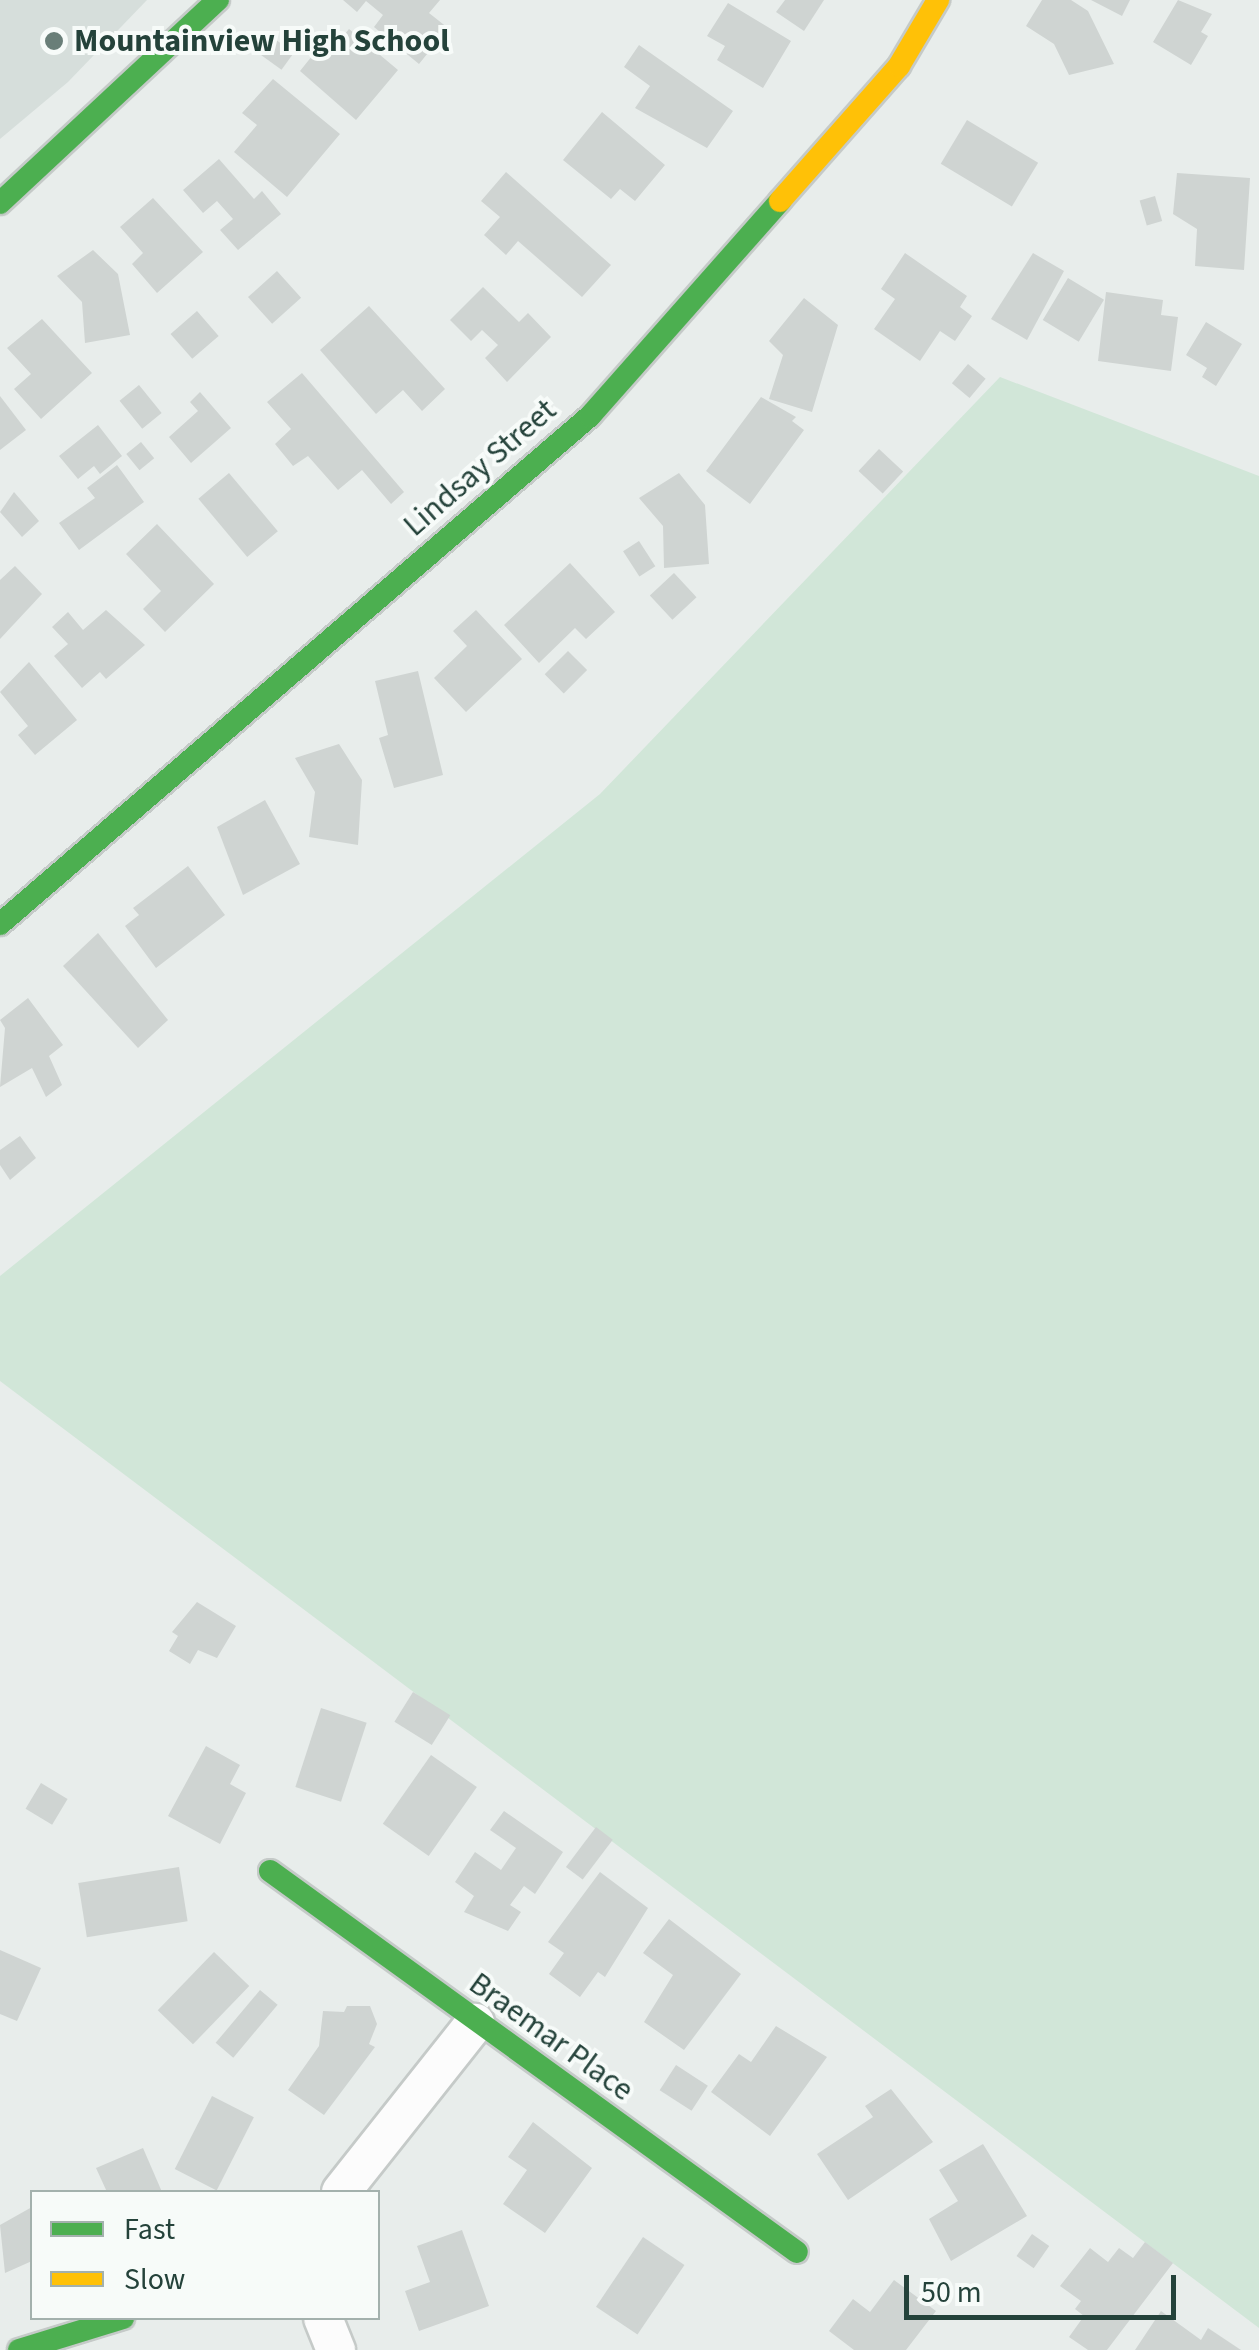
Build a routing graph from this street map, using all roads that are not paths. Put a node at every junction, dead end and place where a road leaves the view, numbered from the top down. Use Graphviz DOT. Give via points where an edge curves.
graph roads {
  1 [pos="218,0"];
  2 [pos="938,0"];
  3 [pos="0,203"];
  4 [pos="0,924"];
  5 [pos="270,1871"];
  6 [pos="475,2023"];
  7 [pos="343,2190"];
  8 [pos="796,2252"];
  9 [pos="116,2320"];
  10 [pos="324,2320"];
  11 [pos="19,2350"];
  12 [pos="336,2350"];
  1 -- 3 [label="street"];
  2 -- 4 [label="street, Lindsay Street" via="899,66 590,416"];
  5 -- 6 [label="street, Braemar Place"];
  6 -- 7 [label="street"];
  6 -- 8 [label="street, Braemar Place"];
  9 -- 11 [label="street"];
  10 -- 12 [label="street"];
}
